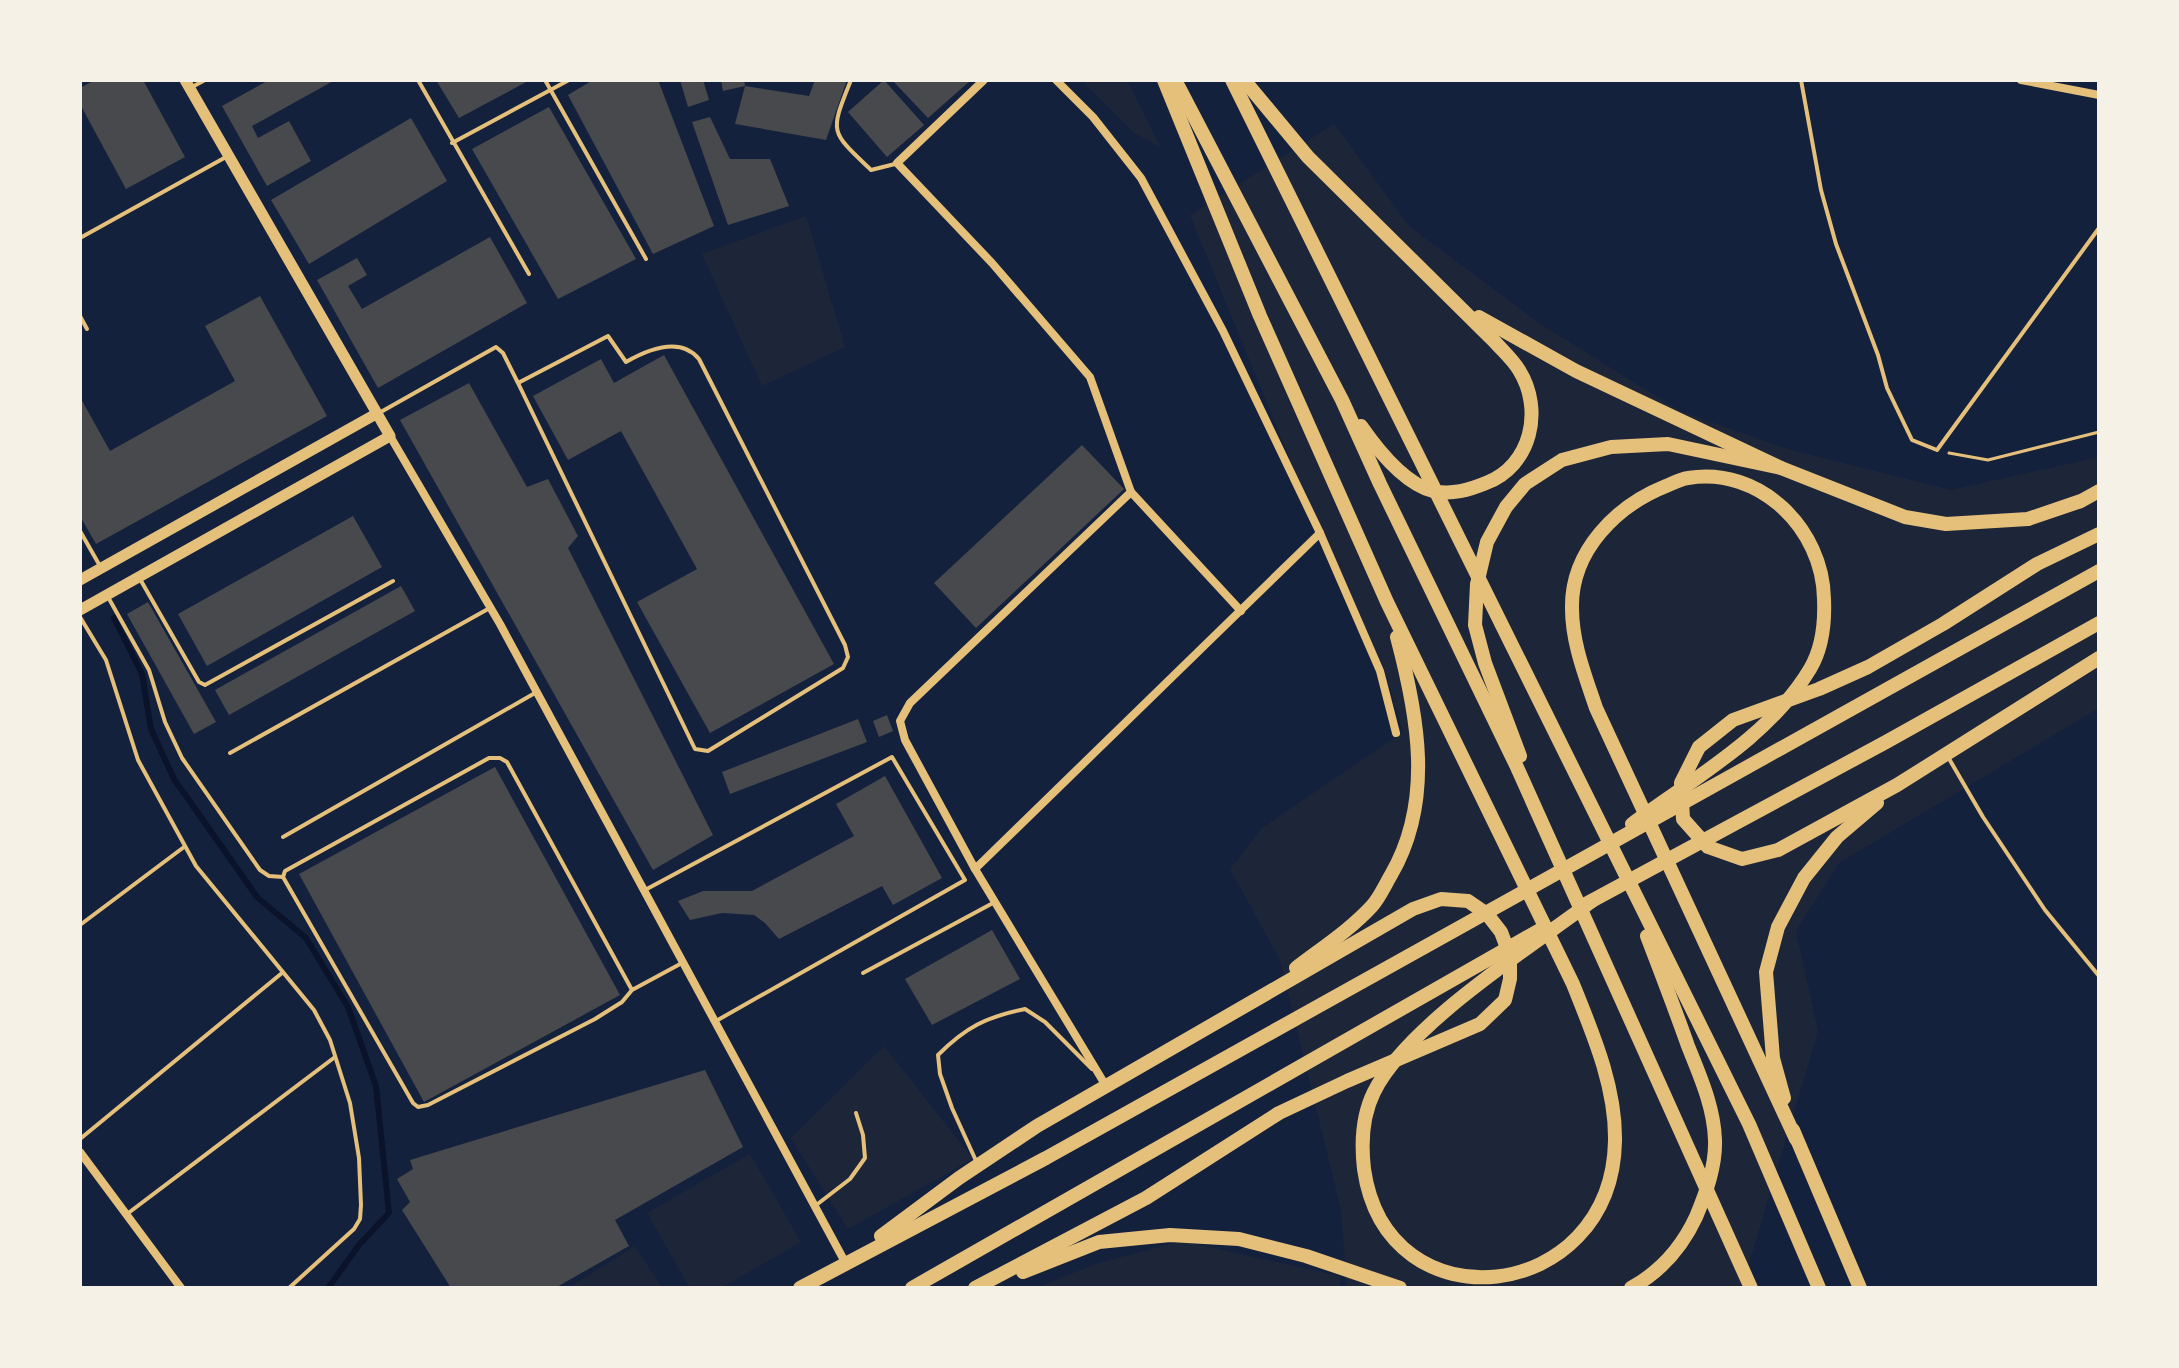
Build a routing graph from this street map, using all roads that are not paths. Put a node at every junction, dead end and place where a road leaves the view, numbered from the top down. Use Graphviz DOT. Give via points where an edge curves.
graph roads {
  1 [pos="205,80"];
  2 [pos="418,80"];
  3 [pos="545,80"];
  4 [pos="569,80"];
  5 [pos="851,80"];
  6 [pos="984,80"];
  7 [pos="1056,80"];
  8 [pos="1164,80"];
  9 [pos="1175,80"];
  10 [pos="1232,80"];
  11 [pos="1244,80"];
  12 [pos="1801,80"];
  13 [pos="2021,80"];
  14 [pos="188,84"];
  15 [pos="551,90"];
  16 [pos="2099,95"];
  17 [pos="452,143"];
  18 [pos="228,156"];
  19 [pos="897,163"];
  20 [pos="2099,228"];
  21 [pos="80,238"];
  22 [pos="646,259"];
  23 [pos="529,274"];
  24 [pos="1459,304"];
  25 [pos="80,316"];
  26 [pos="87,329"];
  27 [pos="518,383"];
  28 [pos="1342,400"];
  29 [pos="376,414"];
  30 [pos="390,436"];
  31 [pos="1781,468"];
  32 [pos="2099,491"];
  33 [pos="1131,492"];
  34 [pos="80,531"];
  35 [pos="1320,533"];
  36 [pos="2099,534"];
  37 [pos="101,568"];
  38 [pos="2099,571"];
  39 [pos="139,577"];
  40 [pos="80,580"];
  41 [pos="393,581"];
  42 [pos="107,595"];
  43 [pos="1387,602"];
  44 [pos="490,608"];
  45 [pos="80,610"];
  46 [pos="1241,611"];
  47 [pos="80,617"];
  48 [pos="2099,623"];
  49 [pos="2099,658"];
  50 [pos="537,692"];
  51 [pos="1396,733"];
  52 [pos="230,753"];
  53 [pos="1947,754"];
  54 [pos="1897,785"];
  55 [pos="283,837"];
  56 [pos="184,846"];
  57 [pos="1589,856"];
  58 [pos="1617,857"];
  59 [pos="975,869"];
  60 [pos="283,877"];
  61 [pos="1570,885"];
  62 [pos="645,890"];
  63 [pos="996,901"];
  64 [pos="1592,901"];
  65 [pos="80,925"];
  66 [pos="684,962"];
  67 [pos="283,973"];
  68 [pos="863,973"];
  69 [pos="2099,976"];
  70 [pos="632,990"];
  71 [pos="716,1021"];
  72 [pos="1209,1028"];
  73 [pos="336,1056"];
  74 [pos="1097,1074"];
  75 [pos="1106,1086"];
  76 [pos="856,1113"];
  77 [pos="80,1139"];
  78 [pos="1796,1139"];
  79 [pos="80,1152"];
  80 [pos="978,1165"];
  81 [pos="815,1206"];
  82 [pos="127,1214"];
  83 [pos="845,1262"];
  84 [pos="181,1288"];
  85 [pos="289,1288"];
  86 [pos="800,1288"];
  87 [pos="912,1288"];
  88 [pos="975,1288"];
  89 [pos="986,1288"];
  90 [pos="1400,1288"];
  91 [pos="1631,1288"];
  92 [pos="1751,1288"];
  93 [pos="1819,1288"];
  94 [pos="1860,1288"];
  1 -- 14 [label="lane"];
  2 -- 17 [label="lane"];
  3 -- 15 [label="lane"];
  4 -- 15 [label="lane"];
  5 -- 19 [label="lane" via="836,131 871,170"];
  6 -- 19 [label="street"];
  7 -- 35 [label="street" via="1141,178 1230,344"];
  8 -- 43 [label="highway" via="1260,316"];
  9 -- 28 [label="highway"];
  10 -- 58 [label="highway"];
  11 -- 24 [label="highway" via="1308,157"];
  12 -- 20 [label="lane" via="1836,244 1887,388 1912,440 1937,450"];
  13 -- 16 [label="street"];
  14 -- 18 [label="street"];
  15 -- 17 [label="lane"];
  15 -- 22 [label="lane"];
  17 -- 23 [label="lane"];
  18 -- 21 [label="lane"];
  18 -- 29 [label="street"];
  19 -- 33 [label="street" via="1090,377"];
  24 -- 28 [label="highway" via="1519,370 1528,389 1530,437 1518,462 1496,479 1464,492 1432,490 1401,473"];
  24 -- 31 [label="highway" via="1576,371"];
  25 -- 26 [label="lane"];
  27 -- 27 [label="lane" via="608,336 626,362 659,348 695,354 845,645 848,657 843,668 708,751 695,749"];
  27 -- 29 [label="lane" via="496,347"];
  28 -- 61 [label="highway"];
  29 -- 30 [label="street"];
  29 -- 37 [label="street"];
  30 -- 39 [label="street"];
  30 -- 44 [label="street"];
  31 -- 32 [label="highway" via="1905,517 1946,524 2028,519"];
  31 -- 61 [label="highway" via="1668,444 1611,447 1562,460 1525,484 1487,542 1475,625"];
  33 -- 46 [label="street"];
  33 -- 59 [label="street" via="910,703 900,721 905,740"];
  34 -- 37 [label="lane"];
  35 -- 46 [label="street"];
  35 -- 51 [label="street" via="1380,671"];
  36 -- 54 [label="highway" via="2037,564 1868,667 1733,720 1699,747 1681,783 1683,819 1708,847 1742,859 1778,850"];
  37 -- 40 [label="street"];
  38 -- 57 [label="highway"];
  39 -- 41 [label="lane" via="205,685"];
  39 -- 42 [label="street"];
  42 -- 45 [label="street"];
  42 -- 60 [label="lane" via="149,670 165,722 195,780 260,870"];
  43 -- 64 [label="highway" via="1573,984 1609,1091 1615,1138 1604,1200 1585,1230 1557,1256 1497,1279 1467,1278 1439,1269 1408,1251 1383,1222 1367,1188 1364,1120 1375,1090 1427,1028 1467,995"];
  43 -- 72 [label="highway" via="1411,688 1419,767 1408,839 1374,903 1355,922"];
  44 -- 50 [label="street"];
  44 -- 52 [label="lane"];
  46 -- 59 [label="street"];
  47 -- 56 [label="lane" via="106,660 138,760"];
  48 -- 64 [label="highway"];
  49 -- 53 [label="highway"];
  50 -- 55 [label="lane"];
  50 -- 62 [label="street"];
  53 -- 54 [label="highway"];
  53 -- 69 [label="lane" via="2045,910"];
  54 -- 78 [label="highway" via="1837,837 1804,878 1778,927 1766,972 1773,1058"];
  56 -- 65 [label="lane"];
  56 -- 67 [label="lane"];
  57 -- 78 [label="highway" via="1735,748 1792,696 1812,665 1825,608 1819,561 1786,508 1753,486 1722,477 1687,478 1648,493 1615,515 1591,544 1576,574 1571,607 1577,650 1596,708"];
  57 -- 83 [label="highway" via="1046,1158"];
  58 -- 91 [label="highway" via="1706,1093 1715,1142 1714,1165 1689,1232 1670,1258"];
  58 -- 93 [label="highway" via="1749,1124"];
  59 -- 63 [label="street"];
  60 -- 70 [label="lane" via="418,1107 595,1019"];
  60 -- 70 [label="lane" via="285,871 489,758 500,758 520,784"];
  61 -- 92 [label="highway"];
  62 -- 66 [label="street"];
  62 -- 71 [label="lane" via="892,757 965,880"];
  63 -- 68 [label="lane"];
  63 -- 74 [label="street"];
  64 -- 87 [label="highway"];
  66 -- 70 [label="lane"];
  66 -- 71 [label="street"];
  67 -- 73 [label="lane" via="314,1010"];
  67 -- 77 [label="lane"];
  71 -- 81 [label="street"];
  72 -- 75 [label="highway"];
  72 -- 88 [label="highway" via="1413,909 1441,899 1468,901 1487,914 1510,956 1505,1000 1480,1024 1279,1113 1146,1198"];
  73 -- 82 [label="lane"];
  73 -- 85 [label="lane" via="359,1158 360,1219"];
  74 -- 75 [label="street"];
  74 -- 80 [label="lane" via="1025,1009 993,1015 960,1033 938,1055 940,1074"];
  75 -- 80 [label="highway"];
  76 -- 81 [label="lane" via="865,1158 850,1179"];
  78 -- 94 [label="highway"];
  79 -- 82 [label="street"];
  80 -- 83 [label="highway"];
  81 -- 83 [label="street"];
  82 -- 84 [label="street"];
  83 -- 86 [label="highway"];
  89 -- 90 [label="highway" via="1099,1242 1170,1235 1239,1239"];
}
